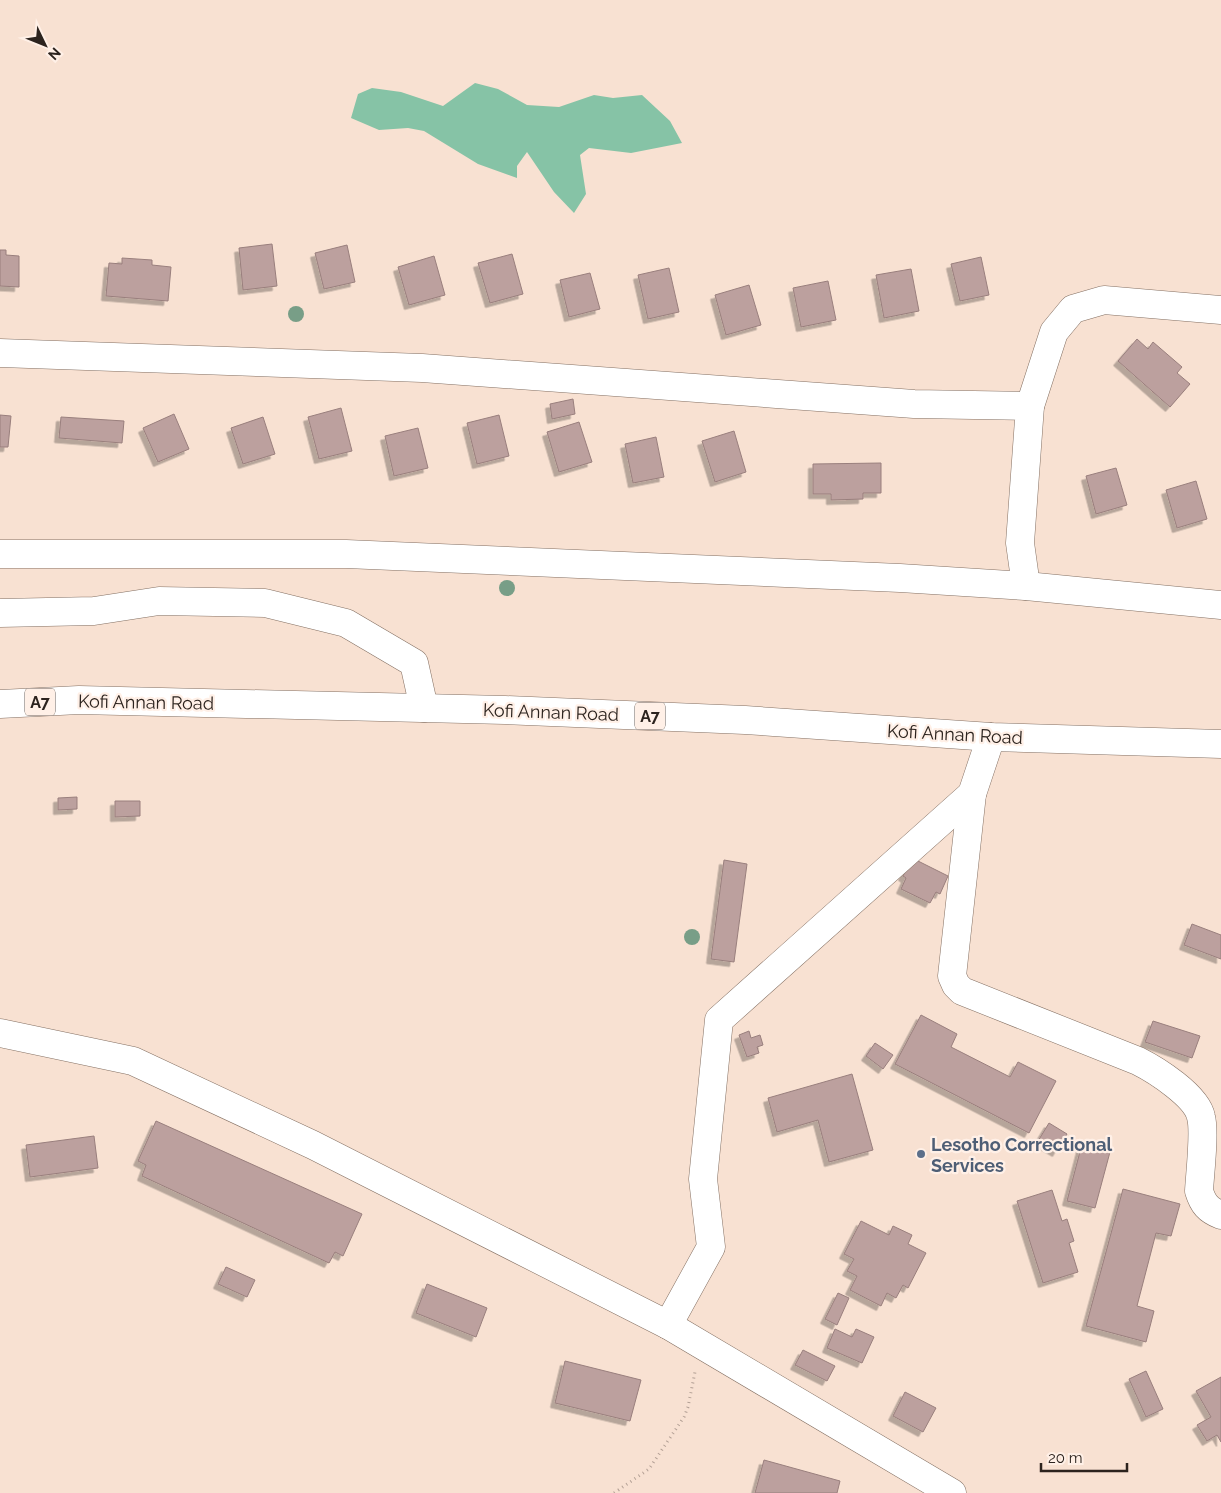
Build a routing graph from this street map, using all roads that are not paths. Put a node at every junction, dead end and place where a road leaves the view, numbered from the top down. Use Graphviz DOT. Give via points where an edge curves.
graph roads {
  1 [pos="1221,310"];
  2 [pos="0,353"];
  3 [pos="1030,406"];
  4 [pos="0,554"];
  5 [pos="1026,586"];
  6 [pos="1221,605"];
  7 [pos="0,614"];
  8 [pos="0,704"];
  9 [pos="424,708"];
  10 [pos="991,737"];
  11 [pos="1221,744"];
  12 [pos="972,794"];
  13 [pos="0,1033"];
  14 [pos="1221,1214"];
  15 [pos="668,1325"];
  16 [pos="952,1493"];
  1 -- 3 [label="street" via="1104,300 1073,309 1054,332"];
  2 -- 3 [label="street" via="422,368 914,404"];
  3 -- 5 [label="street" via="1020,543"];
  4 -- 5 [label="street" via="346,554"];
  5 -- 6 [label="street"];
  7 -- 9 [label="street" via="94,611 158,601 265,603 346,623 414,663"];
  8 -- 9 [label="street, Kofi Annan Road / A7" via="79,700"];
  9 -- 10 [label="street, Kofi Annan Road / A7" via="736,720"];
  10 -- 11 [label="street, Kofi Annan Road / A7"];
  10 -- 12 [label="street"];
  12 -- 14 [label="street" via="952,976 956,985 962,991 1138,1061 1185,1094 1202,1118 1199,1191 1210,1210"];
  12 -- 15 [label="street" via="719,1020 703,1178 711,1247"];
  13 -- 15 [label="street" via="134,1061 313,1145"];
  15 -- 16 [label="street"];
}
